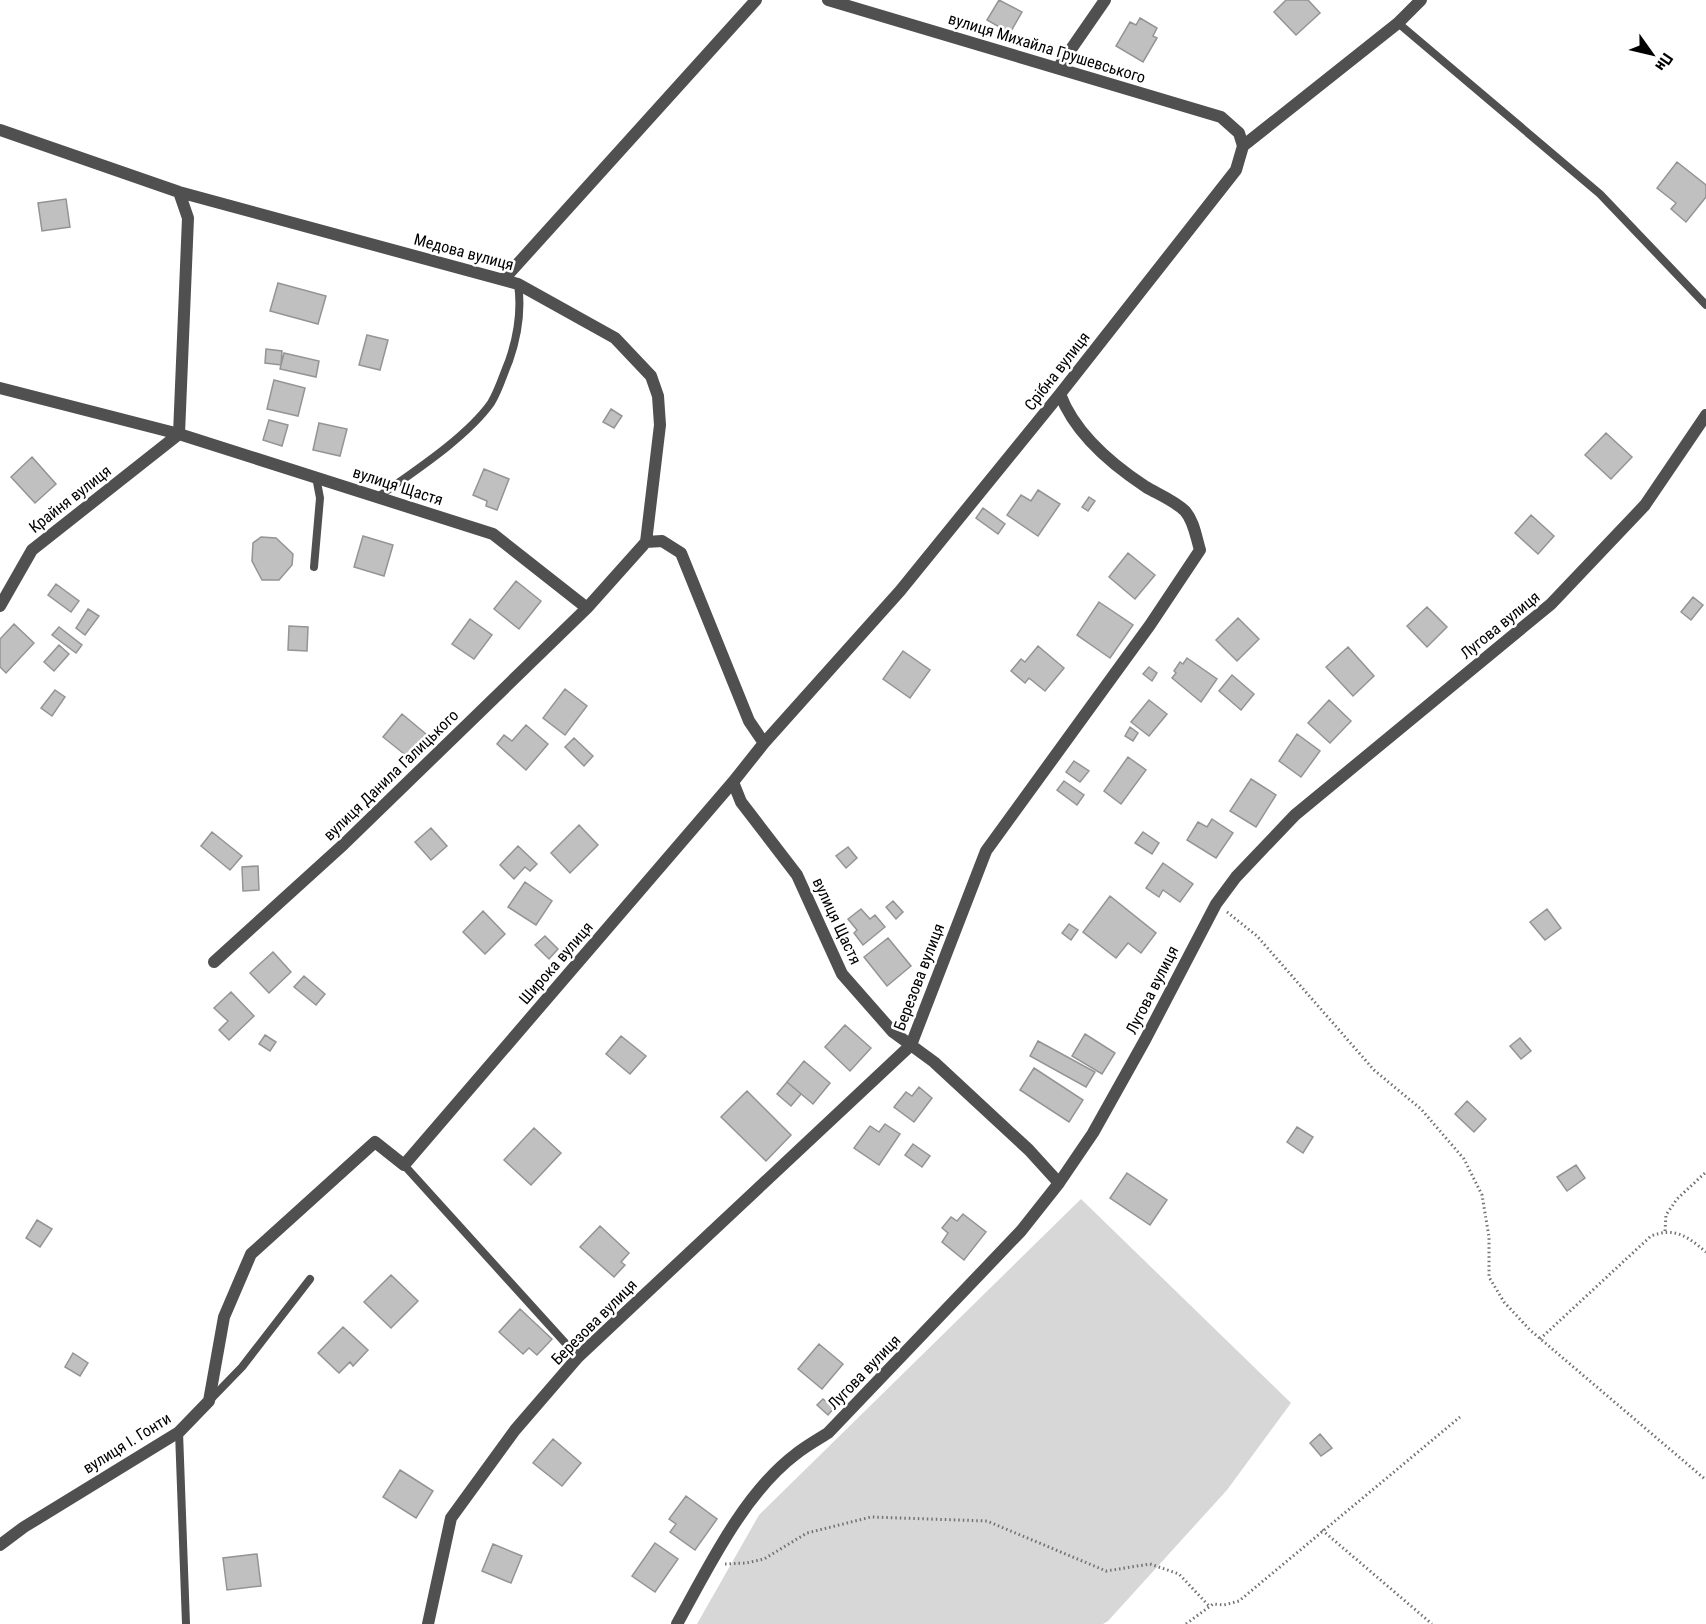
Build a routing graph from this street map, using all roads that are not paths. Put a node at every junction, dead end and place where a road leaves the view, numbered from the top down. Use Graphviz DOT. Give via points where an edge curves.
graph roads {
  1 [pos="756,0"];
  2 [pos="828,0"];
  3 [pos="1105,0"];
  4 [pos="1421,0"];
  5 [pos="1398,23"];
  6 [pos="1058,68"];
  7 [pos="0,130"];
  8 [pos="1243,146"];
  9 [pos="178,192"];
  10 [pos="504,279"];
  11 [pos="518,284"];
  12 [pos="1706,305"];
  13 [pos="0,388"];
  14 [pos="1060,394"];
  15 [pos="1706,415"];
  16 [pos="179,434"];
  17 [pos="315,477"];
  18 [pos="378,497"];
  19 [pos="646,542"];
  20 [pos="314,567"];
  21 [pos="0,606"];
  22 [pos="587,608"];
  23 [pos="764,743"];
  24 [pos="733,782"];
  25 [pos="214,962"];
  26 [pos="911,1045"];
  27 [pos="404,1165"];
  28 [pos="1059,1183"];
  29 [pos="310,1279"];
  30 [pos="578,1357"];
  31 [pos="208,1401"];
  32 [pos="179,1432"];
  33 [pos="0,1545"];
  34 [pos="186,1624"];
  35 [pos="428,1624"];
  36 [pos="677,1624"];
  1 -- 10 [label="street"];
  2 -- 6 [label="street, вулиця Михайла Грушевського"];
  3 -- 6 [label="street"];
  4 -- 5 [label="street"];
  5 -- 8 [label="street"];
  5 -- 12 [label="lane" via="1600,194"];
  6 -- 8 [label="street, вулиця Михайла Грушевського" via="1221,117 1239,133"];
  7 -- 9 [label="street, Медова вулиця"];
  8 -- 14 [label="street, Срібна вулиця" via="1236,170"];
  9 -- 10 [label="street, Медова вулиця"];
  9 -- 16 [label="street" via="188,218"];
  10 -- 11 [label="street, Медова вулиця"];
  11 -- 18 [label="lane" via="516,340 492,401 457,438"];
  11 -- 19 [label="street, Медова вулиця" via="615,338 651,376 658,396 660,425"];
  13 -- 16 [label="street, вулиця Щастя"];
  14 -- 23 [label="street, Срібна вулиця" via="900,591"];
  14 -- 26 [label="street, Березова вулиця" via="1065,408 1090,442 1125,474 1185,511 1200,550 986,851"];
  15 -- 28 [label="street, Лугова вулиця" via="1645,505 1551,604 1295,815 1236,877 1216,904 1093,1133"];
  16 -- 17 [label="street, вулиця Щастя"];
  16 -- 21 [label="street, Крайня вулиця" via="32,550"];
  17 -- 18 [label="street, вулиця Щастя"];
  17 -- 20 [label="lane" via="320,498"];
  18 -- 22 [label="street, вулиця Щастя" via="493,534"];
  19 -- 22 [label="street"];
  19 -- 23 [label="street" via="662,541 681,553 749,721"];
  22 -- 25 [label="street, вулиця Данила Галицького" via="344,844"];
  23 -- 24 [label="street, Срібна вулиця"];
  24 -- 26 [label="street, вулиця Щастя" via="741,802 797,875 842,974 893,1032"];
  24 -- 27 [label="street, Широка вулиця"];
  26 -- 28 [label="street, вулиця Щастя" via="1021,1142"];
  26 -- 30 [label="street, Березова вулиця"];
  27 -- 30 [label="lane"];
  27 -- 31 [label="street" via="375,1142 251,1254 224,1317"];
  28 -- 36 [label="street, Лугова вулиця" via="1021,1231 828,1433 795,1454 760,1489 713,1559"];
  29 -- 31 [label="lane" via="242,1367"];
  30 -- 35 [label="street, Березова вулиця" via="515,1430 451,1518"];
  31 -- 32 [label="street, вулиця І. Гонти"];
  32 -- 33 [label="street, вулиця І. Гонти"];
  32 -- 34 [label="lane"];
}
